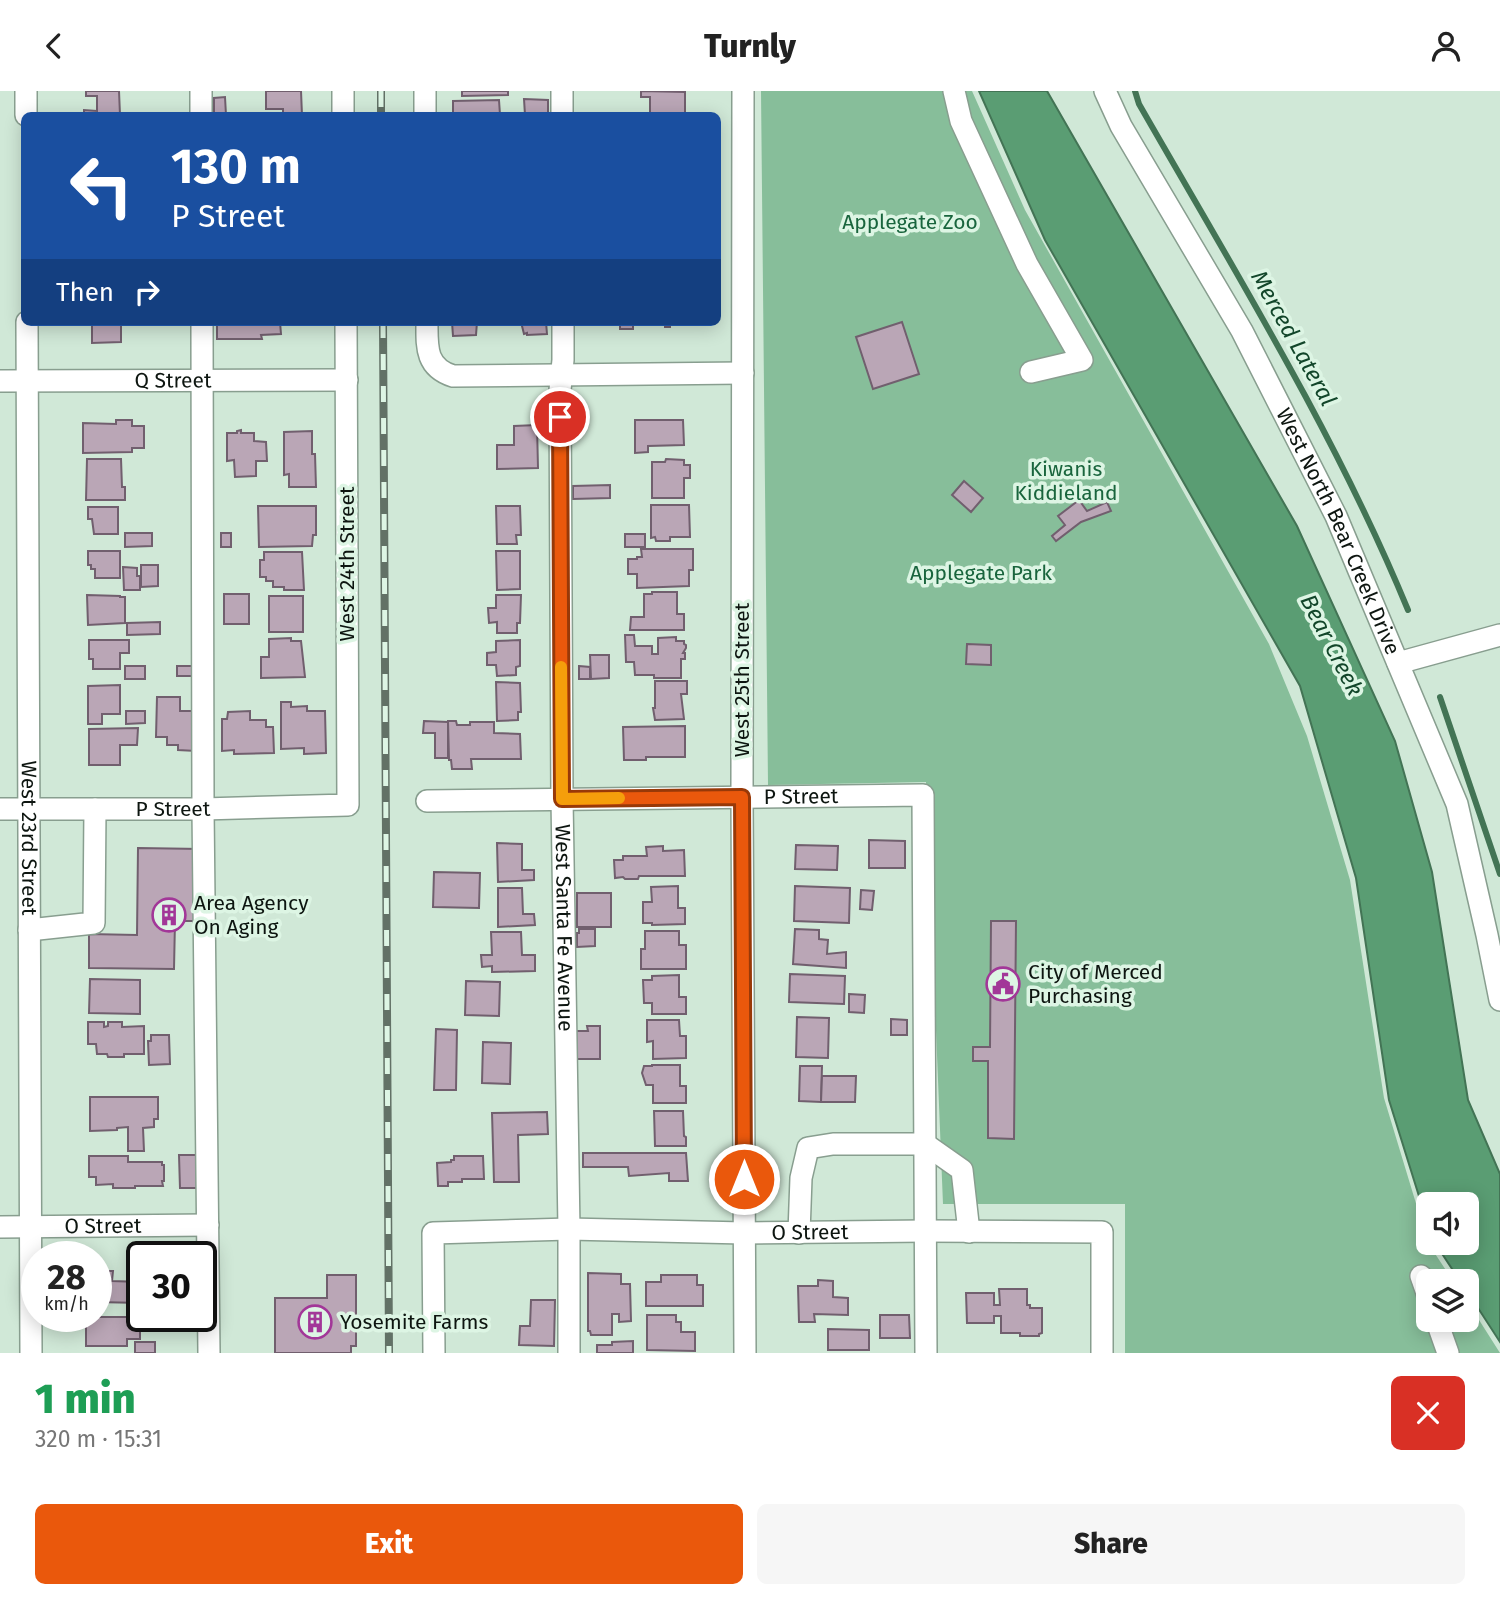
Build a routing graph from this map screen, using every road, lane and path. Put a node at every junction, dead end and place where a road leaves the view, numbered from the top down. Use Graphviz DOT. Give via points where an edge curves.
graph roads {
  1 [pos="26,91"];
  2 [pos="201,91"];
  3 [pos="343,91"];
  4 [pos="425,91"];
  5 [pos="562,91"];
  6 [pos="743,91"];
  7 [pos="954,91"];
  8 [pos="1105,91"];
  9 [pos="26,112"];
  10 [pos="201,112"];
  11 [pos="343,112"];
  12 [pos="425,112"];
  13 [pos="562,112"];
  14 [pos="27,326"];
  15 [pos="202,326"];
  16 [pos="346,326"];
  17 [pos="427,326"];
  18 [pos="563,326"];
  19 [pos="1031,372"];
  20 [pos="743,373"];
  21 [pos="561,375"];
  22 [pos="202,380"];
  23 [pos="347,380"];
  24 [pos="0,381"];
  25 [pos="27,381"];
  26 [pos="1500,635"];
  27 [pos="1398,663"];
  28 [pos="742,797"];
  29 [pos="562,799"];
  30 [pos="427,801"];
  31 [pos="348,805"];
  32 [pos="0,809"];
  33 [pos="29,809"];
  34 [pos="95,809"];
  35 [pos="203,809"];
  36 [pos="29,930"];
  37 [pos="1500,1000"];
  38 [pos="925,1145"];
  39 [pos="208,1225"];
  40 [pos="0,1227"];
  41 [pos="30,1227"];
  42 [pos="569,1229"];
  43 [pos="926,1231"];
  44 [pos="969,1231"];
  45 [pos="744,1233"];
  46 [pos="799,1233"];
  47 [pos="1441,1332"];
  48 [pos="31,1353"];
  49 [pos="209,1353"];
  50 [pos="434,1353"];
  51 [pos="569,1353"];
  52 [pos="745,1353"];
  53 [pos="926,1353"];
  54 [pos="1102,1353"];
  55 [pos="1448,1353"];
  1 -- 9 [label="street"];
  2 -- 10 [label="street"];
  3 -- 11 [label="street"];
  4 -- 12 [label="street"];
  5 -- 13 [label="street"];
  6 -- 20 [label="street, West 25th Street"];
  7 -- 19 [label="street" via="961,121 1027,264 1082,360"];
  8 -- 27 [label="street, West North Bear Creek Drive" via="1242,331 1303,449"];
  14 -- 25 [label="street, West 23rd Street"];
  15 -- 22 [label="street"];
  16 -- 23 [label="street, West 24th Street"];
  17 -- 21 [label="street" via="428,350 435,365 453,376"];
  18 -- 21 [label="street, West Santa Fe Avenue"];
  20 -- 21 [label="street"];
  20 -- 28 [label="street, West 25th Street"];
  21 -- 29 [label="street, West Santa Fe Avenue"];
  22 -- 23 [label="street, Q Street"];
  22 -- 25 [label="street, Q Street"];
  22 -- 35 [label="street"];
  23 -- 31 [label="street, West 24th Street"];
  24 -- 25 [label="street, Q Street"];
  25 -- 33 [label="street, West 23rd Street"];
  26 -- 27 [label="street"];
  27 -- 37 [label="street, West North Bear Creek Drive" via="1457,804"];
  28 -- 29 [label="street, P Street"];
  28 -- 38 [label="street, P Street" via="923,796"];
  28 -- 45 [label="street, West 25th Street"];
  29 -- 30 [label="street, P Street"];
  29 -- 42 [label="street, West Santa Fe Avenue"];
  31 -- 35 [label="street, P Street"];
  32 -- 33 [label="street, P Street"];
  33 -- 34 [label="street, P Street"];
  33 -- 36 [label="street, West 23rd Street"];
  34 -- 35 [label="street, P Street"];
  34 -- 36 [label="street" via="94,923"];
  35 -- 39 [label="street"];
  36 -- 41 [label="street, West 23rd Street"];
  38 -- 43 [label="street"];
  38 -- 44 [label="street" via="962,1170"];
  38 -- 46 [label="street" via="808,1148 801,1178"];
  39 -- 41 [label="street, O Street"];
  39 -- 49 [label="street"];
  40 -- 41 [label="street, O Street"];
  41 -- 48 [label="street, West 23rd Street"];
  42 -- 45 [label="street, O Street"];
  42 -- 50 [label="street, O Street" via="433,1233"];
  42 -- 51 [label="street, West Santa Fe Avenue"];
  43 -- 44 [label="street, O Street"];
  43 -- 46 [label="street, O Street"];
  43 -- 53 [label="street"];
  44 -- 54 [label="street, O Street" via="1102,1232"];
  45 -- 46 [label="street, O Street"];
  45 -- 52 [label="street, West 25th Street"];
  47 -- 55 [label="street"];
}
